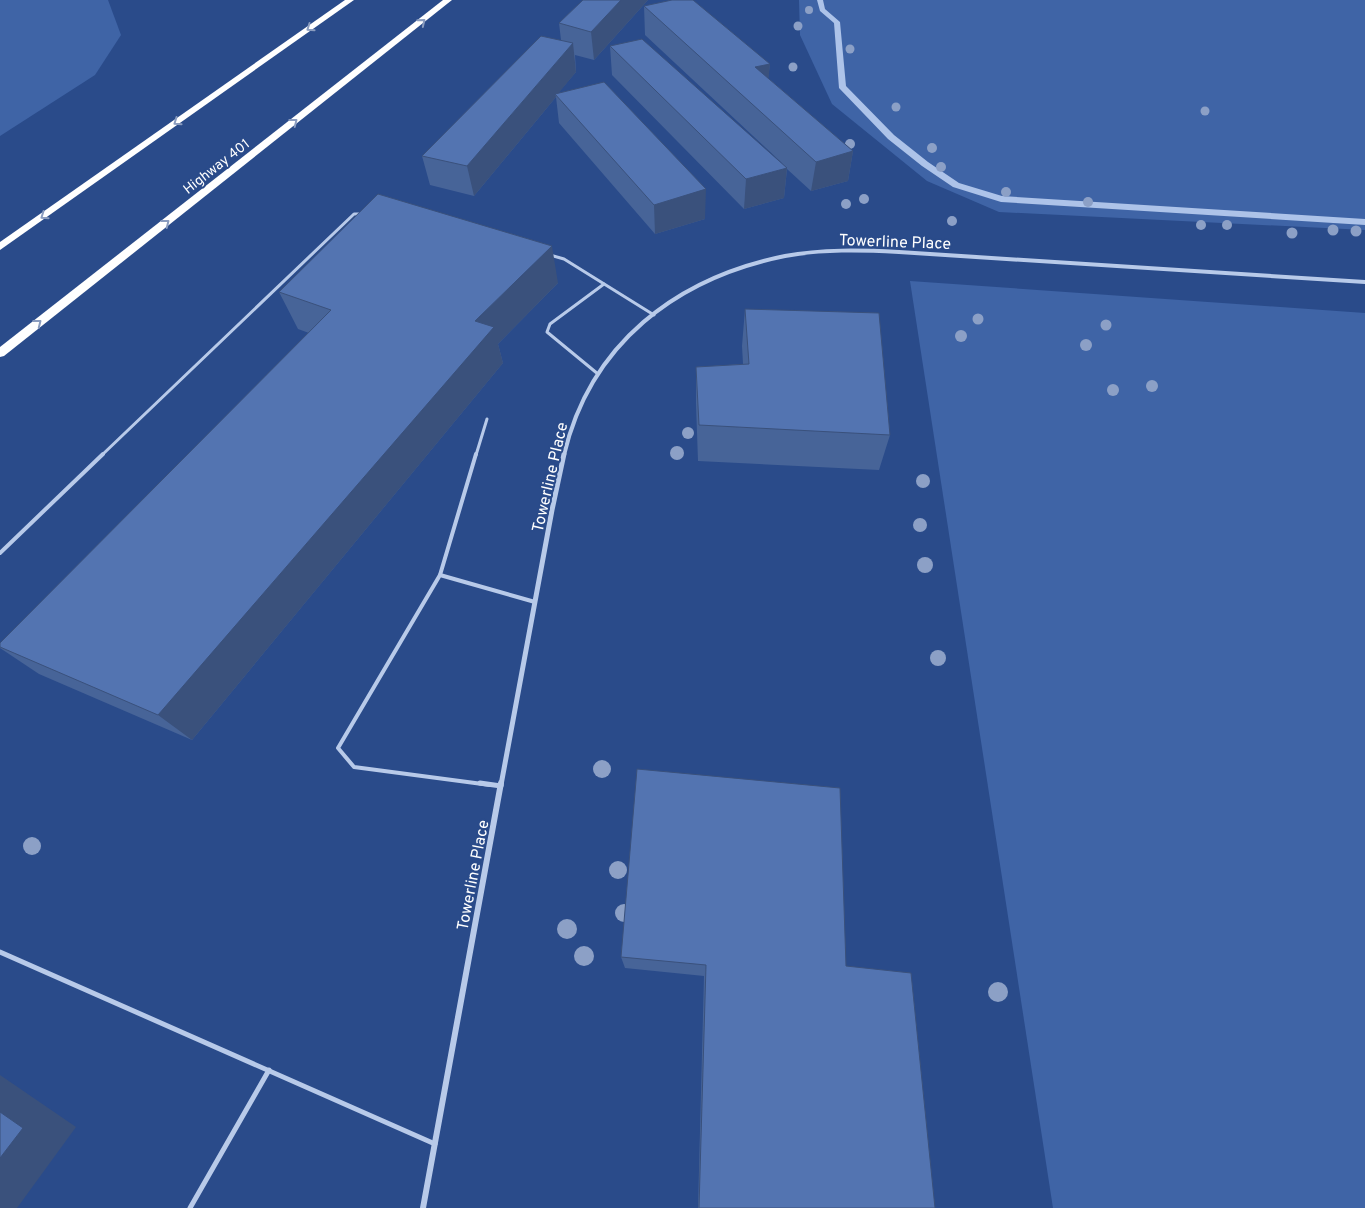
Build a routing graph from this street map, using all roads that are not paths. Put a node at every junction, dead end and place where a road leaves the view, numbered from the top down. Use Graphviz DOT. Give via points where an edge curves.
graph roads {
  1 [pos="350,0"];
  2 [pos="448,0"];
  3 [pos="370,213"];
  4 [pos="0,247"];
  5 [pos="545,254"];
  6 [pos="1365,282"];
  7 [pos="604,284"];
  8 [pos="654,316"];
  9 [pos="0,353"];
  10 [pos="598,374"];
  11 [pos="488,419"];
  12 [pos="0,554"];
  13 [pos="440,575"];
  14 [pos="535,602"];
  15 [pos="501,786"];
  16 [pos="0,952"];
  17 [pos="269,1070"];
  18 [pos="435,1144"];
  19 [pos="190,1208"];
  20 [pos="423,1208"];
  1 -- 4 [label="highway, one-way"];
  9 -- 2 [label="highway, Highway 401, one-way"];
  3 -- 12 [label="lane" via="354,214"];
  5 -- 7 [label="lane" via="564,259"];
  6 -- 8 [label="street, Towerline Place" via="934,254 822,252 786,256 719,276 674,299"];
  7 -- 8 [label="lane"];
  7 -- 10 [label="lane" via="550,324 547,332"];
  8 -- 10 [label="street, Towerline Place" via="623,341"];
  10 -- 14 [label="street, Towerline Place" via="572,424"];
  11 -- 13 [label="lane"];
  13 -- 14 [label="lane"];
  13 -- 15 [label="lane" via="338,748 354,767"];
  14 -- 15 [label="street, Towerline Place"];
  15 -- 18 [label="street, Towerline Place"];
  16 -- 17 [label="lane"];
  17 -- 18 [label="lane"];
  17 -- 19 [label="lane"];
  18 -- 20 [label="street, Towerline Place"];
}
